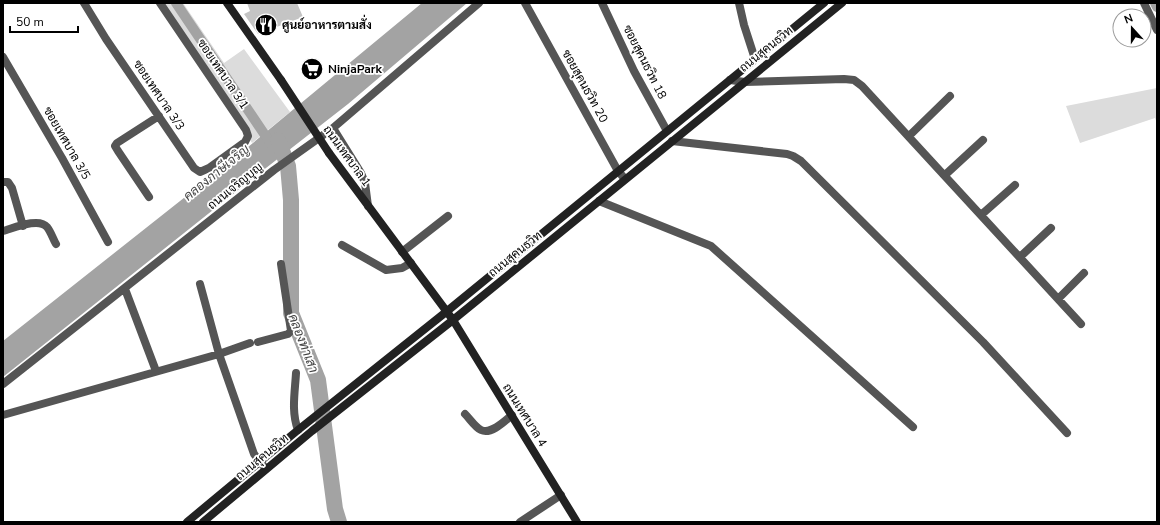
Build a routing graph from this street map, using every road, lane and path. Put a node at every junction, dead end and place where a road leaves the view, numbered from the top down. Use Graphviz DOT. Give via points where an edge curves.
graph roads {
  1 [pos="84,3"];
  2 [pos="160,3"];
  3 [pos="227,3"];
  4 [pos="479,3"];
  5 [pos="526,3"];
  6 [pos="602,3"];
  7 [pos="739,3"];
  8 [pos="824,3"];
  9 [pos="842,3"];
  10 [pos="1144,3"];
  11 [pos="1157,30"];
  12 [pos="3,56"];
  13 [pos="756,59"];
  14 [pos="730,80"];
  15 [pos="745,82"];
  16 [pos="950,96"];
  17 [pos="159,116"];
  18 [pos="333,128"];
  19 [pos="667,131"];
  20 [pos="909,136"];
  21 [pos="983,140"];
  22 [pos="672,141"];
  23 [pos="227,155"];
  24 [pos="618,171"];
  25 [pos="945,175"];
  26 [pos="625,179"];
  27 [pos="3,182"];
  28 [pos="1014,184"];
  29 [pos="149,197"];
  30 [pos="599,201"];
  31 [pos="368,206"];
  32 [pos="981,215"];
  33 [pos="448,216"];
  34 [pos="23,226"];
  35 [pos="1051,228"];
  36 [pos="3,231"];
  37 [pos="108,242"];
  38 [pos="56,244"];
  39 [pos="342,245"];
  40 [pos="402,252"];
  41 [pos="1020,257"];
  42 [pos="410,263"];
  43 [pos="281,264"];
  44 [pos="1084,273"];
  45 [pos="200,284"];
  46 [pos="125,289"];
  47 [pos="1058,299"];
  48 [pos="446,312"];
  49 [pos="453,320"];
  50 [pos="1081,324"];
  51 [pos="219,354"];
  52 [pos="375,368"];
  53 [pos="156,371"];
  54 [pos="296,374"];
  55 [pos="381,376"];
  56 [pos="3,384"];
  57 [pos="465,414"];
  58 [pos="3,415"];
  59 [pos="512,415"];
  60 [pos="913,427"];
  61 [pos="298,430"];
  62 [pos="1067,433"];
  63 [pos="259,462"];
  64 [pos="266,469"];
  65 [pos="561,495"];
  66 [pos="187,522"];
  67 [pos="203,522"];
  68 [pos="520,522"];
  69 [pos="577,522"];
  1 -- 17 [label="street, ซอยเทศบาล 3/3"];
  2 -- 23 [label="street, ซอยเทศบาล 3/1" via="246,130 248,136 245,142"];
  3 -- 31 [label="main road, ถนนเทศบาล 1, bridge"];
  4 -- 18 [label="street, ถนนเจริญบุญ"];
  5 -- 24 [label="street, ซอยสุคนธวิท 20"];
  6 -- 19 [label="street, ซอยสุคนธวิท 18" via="634,72"];
  7 -- 13 [label="street"];
  8 -- 13 [label="main road, ถนนสุคนธวิท"];
  9 -- 15 [label="main road, ถนนสุคนธวิท"];
  10 -- 11 [label="street"];
  12 -- 37 [label="street, ซอยเทศบาล 3/5"];
  13 -- 14 [label="main road, ถนนสุคนธวิท"];
  14 -- 15 [label="street"];
  14 -- 19 [label="main road, ถนนสุคนธวิท"];
  15 -- 20 [label="street" via="854,80"];
  15 -- 22 [label="main road, ถนนสุคนธวิท"];
  16 -- 20 [label="street"];
  17 -- 23 [label="street, ซอยเทศบาล 3/3" via="194,168 200,172"];
  17 -- 29 [label="street" via="115,146"];
  18 -- 31 [label="street" via="361,173"];
  18 -- 46 [label="street, ถนนเจริญบุญ" via="281,165"];
  19 -- 24 [label="main road, ถนนสุคนธวิท"];
  20 -- 25 [label="street"];
  21 -- 25 [label="street"];
  22 -- 26 [label="main road, ถนนสุคนธวิท"];
  22 -- 62 [label="street" via="787,154 801,161 983,342"];
  24 -- 26 [label="street, ซอยสุคนธวิท 20"];
  24 -- 48 [label="main road, ถนนสุคนธวิท"];
  25 -- 32 [label="street"];
  26 -- 30 [label="main road, ถนนสุคนธวิท"];
  27 -- 34 [label="street" via="8,182 12,188"];
  28 -- 32 [label="street"];
  30 -- 49 [label="main road, ถนนสุคนธวิท"];
  30 -- 60 [label="street" via="711,246"];
  31 -- 40 [label="main road, ถนนเทศบาล 1"];
  32 -- 41 [label="street"];
  33 -- 40 [label="street"];
  34 -- 36 [label="street"];
  34 -- 38 [label="street" via="42,223 48,228"];
  35 -- 41 [label="street"];
  39 -- 42 [label="street" via="386,270 402,268"];
  40 -- 42 [label="main road, ถนนเทศบาล 1"];
  41 -- 47 [label="street"];
  42 -- 48 [label="main road, ถนนเทศบาล 1"];
  43 -- 51 [label="street" via="291,331"];
  44 -- 47 [label="street"];
  45 -- 51 [label="street"];
  46 -- 53 [label="street"];
  46 -- 56 [label="street, ถนนเจริญบุญ"];
  47 -- 50 [label="street"];
  48 -- 49 [label="main road, ถนนเทศบาล 1"];
  48 -- 52 [label="main road, ถนนสุคนธวิท"];
  49 -- 55 [label="main road, ถนนสุคนธวิท"];
  49 -- 59 [label="main road, ถนนเทศบาล 4"];
  51 -- 53 [label="street"];
  51 -- 63 [label="street"];
  52 -- 55 [label="main road"];
  52 -- 61 [label="main road, ถนนสุคนธวิท"];
  53 -- 58 [label="street"];
  54 -- 61 [label="street" via="294,411"];
  55 -- 64 [label="main road, ถนนสุคนธวิท"];
  57 -- 59 [label="street" via="483,431 499,426"];
  59 -- 65 [label="main road, ถนนเทศบาล 4"];
  61 -- 63 [label="main road, ถนนสุคนธวิท"];
  63 -- 64 [label="street"];
  63 -- 66 [label="main road, ถนนสุคนธวิท"];
  64 -- 67 [label="main road, ถนนสุคนธวิท"];
  65 -- 68 [label="street"];
  65 -- 69 [label="main road, ถนนเทศบาล 4"];
}
